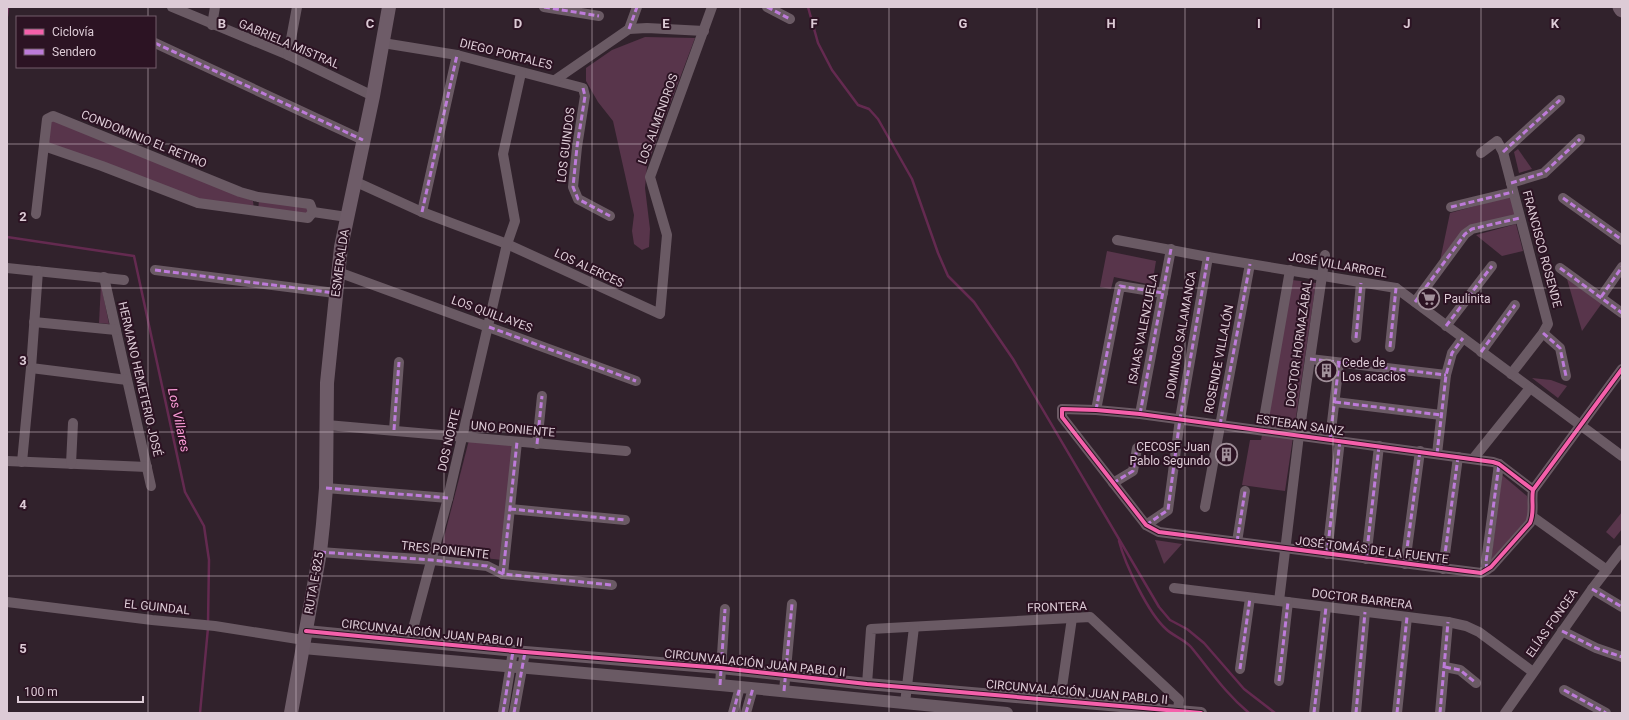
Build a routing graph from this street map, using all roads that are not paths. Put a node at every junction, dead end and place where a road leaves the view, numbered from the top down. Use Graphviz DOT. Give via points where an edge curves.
graph roads {
  1 [pos="172,7"];
  2 [pos="215,7"];
  3 [pos="297,7"];
  4 [pos="389,7"];
  5 [pos="544,7"];
  6 [pos="637,7"];
  7 [pos="712,7"];
  8 [pos="768,7"];
  9 [pos="1620,7"];
  10 [pos="1622,10"];
  11 [pos="599,16"];
  12 [pos="790,19"];
  13 [pos="212,25"];
  14 [pos="629,29"];
  15 [pos="704,31"];
  16 [pos="156,42"];
  17 [pos="383,43"];
  18 [pos="288,55"];
  19 [pos="457,55"];
  20 [pos="521,73"];
  21 [pos="554,80"];
  22 [pos="373,96"];
  23 [pos="1560,100"];
  24 [pos="363,140"];
  25 [pos="1580,140"];
  26 [pos="44,146"];
  27 [pos="1503,152"];
  28 [pos="1482,153"];
  29 [pos="354,181"];
  30 [pos="1512,187"];
  31 [pos="258,197"];
  32 [pos="1563,198"];
  33 [pos="1451,207"];
  34 [pos="256,212"];
  35 [pos="313,212"];
  36 [pos="422,212"];
  37 [pos="36,214"];
  38 [pos="610,216"];
  39 [pos="347,217"];
  40 [pos="1520,218"];
  41 [pos="1117,240"];
  42 [pos="1622,240"];
  43 [pos="507,244"];
  44 [pos="1171,249"];
  45 [pos="1325,255"];
  46 [pos="1208,257"];
  47 [pos="1250,264"];
  48 [pos="1492,266"];
  49 [pos="1622,266"];
  50 [pos="7,268"];
  51 [pos="1560,268"];
  52 [pos="155,270"];
  53 [pos="1290,270"];
  54 [pos="38,271"];
  55 [pos="338,272"];
  56 [pos="1322,275"];
  57 [pos="104,277"];
  58 [pos="124,280"];
  59 [pos="1361,283"];
  60 [pos="1396,288"];
  61 [pos="335,293"];
  62 [pos="1163,293"];
  63 [pos="1601,298"];
  64 [pos="1415,302"];
  65 [pos="1515,305"];
  66 [pos="1622,313"];
  67 [pos="660,314"];
  68 [pos="34,322"];
  69 [pos="1446,326"];
  70 [pos="489,327"];
  71 [pos="116,330"];
  72 [pos="1543,333"];
  73 [pos="1356,338"];
  74 [pos="1463,338"];
  75 [pos="1390,347"];
  76 [pos="1482,352"];
  77 [pos="1310,359"];
  78 [pos="399,362"];
  79 [pos="1339,363"];
  80 [pos="31,368"];
  81 [pos="1622,370"];
  82 [pos="1511,374"];
  83 [pos="1446,375"];
  84 [pos="1566,376"];
  85 [pos="127,380"];
  86 [pos="636,381"];
  87 [pos="1619,381"];
  88 [pos="1530,388"];
  89 [pos="542,396"];
  90 [pos="1334,402"];
  91 [pos="1096,410"];
  92 [pos="1140,414"];
  93 [pos="1440,415"];
  94 [pos="1062,417"];
  95 [pos="1180,419"];
  96 [pos="73,423"];
  97 [pos="327,425"];
  98 [pos="1220,425"];
  99 [pos="1581,425"];
  100 [pos="394,430"];
  101 [pos="1262,430"];
  102 [pos="1299,435"];
  103 [pos="463,437"];
  104 [pos="1335,440"];
  105 [pos="517,442"];
  106 [pos="537,444"];
  107 [pos="1379,446"];
  108 [pos="1137,448"];
  109 [pos="626,451"];
  110 [pos="1420,452"];
  111 [pos="1437,454"];
  112 [pos="1622,456"];
  113 [pos="1458,457"];
  114 [pos="1473,459"];
  115 [pos="7,461"];
  116 [pos="22,462"];
  117 [pos="71,464"];
  118 [pos="1499,464"];
  119 [pos="147,467"];
  120 [pos="1113,483"];
  121 [pos="150,486"];
  122 [pos="326,488"];
  123 [pos="1533,490"];
  124 [pos="1245,491"];
  125 [pos="448,498"];
  126 [pos="1206,507"];
  127 [pos="510,509"];
  128 [pos="1533,517"];
  129 [pos="625,520"];
  130 [pos="323,524"];
  131 [pos="1146,525"];
  132 [pos="1237,542"];
  133 [pos="1286,548"];
  134 [pos="1622,550"];
  135 [pos="320,552"];
  136 [pos="1327,554"];
  137 [pos="1366,559"];
  138 [pos="432,560"];
  139 [pos="1405,564"];
  140 [pos="1443,569"];
  141 [pos="1487,570"];
  142 [pos="1607,570"];
  143 [pos="503,574"];
  144 [pos="612,585"];
  145 [pos="1174,588"];
  146 [pos="1592,589"];
  147 [pos="1250,598"];
  148 [pos="7,602"];
  149 [pos="1283,602"];
  150 [pos="792,604"];
  151 [pos="1326,607"];
  152 [pos="1622,607"];
  153 [pos="725,609"];
  154 [pos="1364,612"];
  155 [pos="1407,617"];
  156 [pos="1072,618"];
  157 [pos="1448,622"];
  158 [pos="914,627"];
  159 [pos="1562,630"];
  160 [pos="304,640"];
  161 [pos="410,640"];
  162 [pos="519,651"];
  163 [pos="1622,657"];
  164 [pos="511,666"];
  165 [pos="1445,667"];
  166 [pos="523,668"];
  167 [pos="722,668"];
  168 [pos="1240,669"];
  169 [pos="1533,672"];
  170 [pos="786,675"];
  171 [pos="1280,681"];
  172 [pos="1476,683"];
  173 [pos="867,684"];
  174 [pos="720,685"];
  175 [pos="740,687"];
  176 [pos="753,688"];
  177 [pos="907,688"];
  178 [pos="1564,690"];
  179 [pos="784,691"];
  180 [pos="1060,701"];
  181 [pos="905,703"];
  182 [pos="936,710"];
  183 [pos="1178,712"];
  184 [pos="291,713"];
  185 [pos="503,713"];
  186 [pos="514,713"];
  187 [pos="733,713"];
  188 [pos="746,713"];
  189 [pos="1007,713"];
  190 [pos="1201,713"];
  191 [pos="1314,713"];
  192 [pos="1356,713"];
  193 [pos="1397,713"];
  194 [pos="1440,713"];
  195 [pos="1504,713"];
  196 [pos="1606,713"];
  1 -- 13 [label="street, GABRIELA MISTRAL"];
  2 -- 13 [label="street"];
  3 -- 18 [label="street"];
  4 -- 17 [label="main road, ESMERALDA"];
  5 -- 11 [label="street"];
  6 -- 14 [label="street"];
  7 -- 15 [label="street, LOS ALMENDROS"];
  8 -- 12 [label="street"];
  9 -- 10 [label="main road"];
  13 -- 18 [label="street, GABRIELA MISTRAL"];
  14 -- 15 [label="street"];
  14 -- 21 [label="street, DIEGO PORTALES"];
  15 -- 67 [label="street, LOS ALMENDROS" via="650,177 667,235"];
  16 -- 24 [label="street"];
  17 -- 19 [label="street, DIEGO PORTALES"];
  17 -- 22 [label="main road, ESMERALDA"];
  18 -- 22 [label="street, GABRIELA MISTRAL"];
  19 -- 20 [label="street, DIEGO PORTALES"];
  19 -- 36 [label="street"];
  20 -- 21 [label="street, DIEGO PORTALES"];
  20 -- 43 [label="street" via="503,154 515,220"];
  21 -- 38 [label="street, LOS GUINDOS" via="584,90 573,187 578,199"];
  22 -- 24 [label="main road, ESMERALDA"];
  23 -- 27 [label="street"];
  24 -- 29 [label="main road, ESMERALDA"];
  25 -- 30 [label="street" via="1544,174"];
  26 -- 31 [label="street, CONDOMINIO EL RETIRO" via="47,119 53,116"];
  26 -- 34 [label="street, CONDOMINIO EL RETIRO" via="198,204"];
  26 -- 37 [label="street, CONDOMINIO EL RETIRO"];
  27 -- 28 [label="street" via="1497,141"];
  27 -- 30 [label="street, FRANCISCO ROSENDE"];
  29 -- 36 [label="street, LOS ALERCES"];
  29 -- 39 [label="main road, ESMERALDA"];
  30 -- 33 [label="street"];
  30 -- 40 [label="street, FRANCISCO ROSENDE"];
  31 -- 34 [label="street"];
  31 -- 35 [label="street, CONDOMINIO EL RETIRO" via="310,204"];
  32 -- 42 [label="street"];
  34 -- 35 [label="street, CONDOMINIO EL RETIRO" via="308,218"];
  35 -- 39 [label="street, CONDOMINIO EL RETIRO"];
  36 -- 43 [label="street, LOS ALERCES"];
  39 -- 55 [label="main road, ESMERALDA"];
  40 -- 64 [label="street" via="1464,234"];
  40 -- 72 [label="street, FRANCISCO ROSENDE" via="1548,324"];
  41 -- 44 [label="street, JOSÉ VILLARROEL"];
  43 -- 67 [label="street, LOS ALERCES"];
  43 -- 70 [label="street, DOS NORTE"];
  44 -- 46 [label="street, JOSÉ VILLARROEL"];
  44 -- 62 [label="street, ISAIAS VALENZUELA"];
  45 -- 56 [label="street, DOCTOR HORMAZÁBAL"];
  46 -- 47 [label="street, JOSÉ VILLARROEL"];
  46 -- 95 [label="street, DOMINGO SALAMANCA"];
  47 -- 53 [label="street, JOSÉ VILLARROEL"];
  47 -- 98 [label="street, ROSENDE VILLALÓN"];
  48 -- 69 [label="street"];
  49 -- 63 [label="street"];
  50 -- 54 [label="street"];
  51 -- 63 [label="street"];
  52 -- 61 [label="street"];
  53 -- 56 [label="street, JOSÉ VILLARROEL"];
  53 -- 101 [label="street"];
  54 -- 57 [label="street"];
  54 -- 68 [label="street"];
  55 -- 61 [label="main road, ESMERALDA"];
  55 -- 70 [label="street, LOS QUILLAYES"];
  56 -- 59 [label="street, JOSÉ VILLARROEL"];
  56 -- 77 [label="street, DOCTOR HORMAZÁBAL"];
  57 -- 58 [label="street"];
  57 -- 71 [label="street, HERMANO HEMETERIO JOSÉ"];
  59 -- 60 [label="street, JOSÉ VILLARROEL"];
  59 -- 73 [label="street"];
  60 -- 64 [label="street, JOSÉ VILLARROEL"];
  60 -- 75 [label="street"];
  61 -- 97 [label="main road, ESMERALDA" via="327,383"];
  62 -- 91 [label="street" via="1120,286"];
  62 -- 92 [label="street, ISAIAS VALENZUELA"];
  63 -- 66 [label="street"];
  64 -- 69 [label="street, JOSÉ VILLARROEL"];
  65 -- 76 [label="street"];
  68 -- 71 [label="street"];
  68 -- 80 [label="street"];
  69 -- 74 [label="street, JOSÉ VILLARROEL"];
  70 -- 86 [label="street, LOS QUILLAYES"];
  70 -- 103 [label="street, DOS NORTE"];
  71 -- 85 [label="street, HERMANO HEMETERIO JOSÉ"];
  72 -- 82 [label="street"];
  72 -- 84 [label="street" via="1560,348"];
  74 -- 76 [label="street, JOSÉ VILLARROEL"];
  74 -- 83 [label="street" via="1452,353"];
  76 -- 82 [label="street, JOSÉ VILLARROEL"];
  77 -- 79 [label="street"];
  77 -- 102 [label="street, DOCTOR HORMAZÁBAL"];
  78 -- 100 [label="street"];
  79 -- 83 [label="street"];
  79 -- 90 [label="street"];
  80 -- 85 [label="street"];
  80 -- 116 [label="street"];
  81 -- 87 [label="street"];
  82 -- 88 [label="street, JOSÉ VILLARROEL"];
  83 -- 93 [label="street"];
  85 -- 119 [label="street, HERMANO HEMETERIO JOSÉ"];
  87 -- 99 [label="street"];
  88 -- 99 [label="street, JOSÉ VILLARROEL"];
  88 -- 114 [label="street"];
  89 -- 106 [label="street"];
  90 -- 93 [label="street"];
  90 -- 104 [label="street"];
  91 -- 92 [label="street, ESTEBAN SAINZ"];
  91 -- 94 [label="street, ESTEBAN SAINZ" via="1062,409"];
  92 -- 95 [label="street, ESTEBAN SAINZ"];
  93 -- 111 [label="street"];
  94 -- 120 [label="street, JOSÉ TOMÁS DE LA FUENTE"];
  95 -- 98 [label="street, ESTEBAN SAINZ"];
  95 -- 131 [label="street, DOMINGO SALAMANCA" via="1168,510"];
  96 -- 117 [label="street"];
  97 -- 100 [label="street, UNO PONIENTE"];
  97 -- 122 [label="main road, ESMERALDA"];
  98 -- 101 [label="street, ESTEBAN SAINZ"];
  98 -- 126 [label="street, ROSENDE VILLALÓN"];
  99 -- 112 [label="street, JOSÉ VILLARROEL"];
  99 -- 123 [label="street"];
  100 -- 103 [label="street, UNO PONIENTE"];
  101 -- 102 [label="street, ESTEBAN SAINZ"];
  102 -- 104 [label="street, ESTEBAN SAINZ"];
  102 -- 133 [label="street, DOCTOR HORMAZÁBAL"];
  103 -- 105 [label="street, UNO PONIENTE"];
  103 -- 125 [label="street, DOS NORTE"];
  104 -- 107 [label="street, ESTEBAN SAINZ"];
  104 -- 136 [label="street"];
  105 -- 106 [label="street, UNO PONIENTE"];
  105 -- 127 [label="street"];
  106 -- 109 [label="street, UNO PONIENTE"];
  107 -- 110 [label="street, ESTEBAN SAINZ"];
  107 -- 137 [label="street"];
  108 -- 120 [label="street" via="1133,471"];
  110 -- 111 [label="street, ESTEBAN SAINZ"];
  110 -- 139 [label="street"];
  111 -- 113 [label="street, ESTEBAN SAINZ"];
  113 -- 114 [label="street, ESTEBAN SAINZ"];
  113 -- 140 [label="street"];
  114 -- 118 [label="street, ESTEBAN SAINZ"];
  115 -- 116 [label="street"];
  116 -- 117 [label="street"];
  117 -- 119 [label="street"];
  118 -- 123 [label="street, ESTEBAN SAINZ"];
  118 -- 141 [label="street"];
  119 -- 121 [label="street, HERMANO HEMETERIO JOSÉ"];
  120 -- 131 [label="street, JOSÉ TOMÁS DE LA FUENTE"];
  122 -- 125 [label="street"];
  122 -- 130 [label="main road, ESMERALDA"];
  123 -- 128 [label="street"];
  124 -- 132 [label="street"];
  125 -- 138 [label="street, DOS NORTE"];
  127 -- 129 [label="street"];
  127 -- 143 [label="street"];
  128 -- 141 [label="street"];
  128 -- 142 [label="street"];
  130 -- 135 [label="main road, RUTA E-825"];
  131 -- 132 [label="street, JOSÉ TOMÁS DE LA FUENTE" via="1159,532"];
  132 -- 133 [label="street, JOSÉ TOMÁS DE LA FUENTE"];
  133 -- 136 [label="street, JOSÉ TOMÁS DE LA FUENTE"];
  133 -- 149 [label="street, DOCTOR HORMAZÁBAL"];
  134 -- 142 [label="street, ELÍAS FONCEA"];
  135 -- 138 [label="street, TRES PONIENTE"];
  135 -- 160 [label="main road, RUTA E-825"];
  136 -- 137 [label="street, JOSÉ TOMÁS DE LA FUENTE"];
  137 -- 139 [label="street, JOSÉ TOMÁS DE LA FUENTE"];
  138 -- 143 [label="street, TRES PONIENTE" via="487,566"];
  138 -- 161 [label="street, DOS NORTE"];
  139 -- 140 [label="street, JOSÉ TOMÁS DE LA FUENTE"];
  140 -- 141 [label="street, JOSÉ TOMÁS DE LA FUENTE" via="1481,573"];
  142 -- 146 [label="street, ELÍAS FONCEA"];
  143 -- 144 [label="street, TRES PONIENTE"];
  145 -- 147 [label="street, DOCTOR BARRERA"];
  146 -- 152 [label="street"];
  146 -- 159 [label="street, ELÍAS FONCEA"];
  147 -- 149 [label="street, DOCTOR BARRERA"];
  147 -- 168 [label="street"];
  148 -- 160 [label="street, EL GUINDAL" via="215,626"];
  149 -- 151 [label="street, DOCTOR BARRERA"];
  149 -- 171 [label="street, DOCTOR HORMAZÁBAL"];
  150 -- 170 [label="street"];
  151 -- 154 [label="street, DOCTOR BARRERA"];
  151 -- 191 [label="street"];
  153 -- 167 [label="street"];
  154 -- 155 [label="street, DOCTOR BARRERA"];
  154 -- 192 [label="street"];
  155 -- 157 [label="street, DOCTOR BARRERA"];
  155 -- 193 [label="street"];
  156 -- 158 [label="street, FRONTERA"];
  156 -- 180 [label="street"];
  156 -- 183 [label="street, FRONTERA" via="1090,617 1179,700"];
  157 -- 165 [label="street"];
  157 -- 169 [label="street, DOCTOR BARRERA" via="1479,632"];
  158 -- 173 [label="street, FRONTERA" via="871,629"];
  158 -- 177 [label="street"];
  159 -- 163 [label="street" via="1596,648"];
  159 -- 169 [label="street, ELÍAS FONCEA"];
  160 -- 161 [label="street, CIRCUNVALACIÓN JUAN PABLO II"];
  160 -- 164 [label="street, CIRCUNVALACIÓN JUAN PABLO II"];
  160 -- 184 [label="main road, RUTA E-825"];
  161 -- 162 [label="street, CIRCUNVALACIÓN JUAN PABLO II"];
  162 -- 164 [label="street"];
  162 -- 166 [label="street"];
  162 -- 167 [label="street, CIRCUNVALACIÓN JUAN PABLO II"];
  164 -- 166 [label="street, CIRCUNVALACIÓN JUAN PABLO II"];
  164 -- 185 [label="street"];
  165 -- 172 [label="street" via="1460,670"];
  165 -- 194 [label="street"];
  166 -- 174 [label="street, CIRCUNVALACIÓN JUAN PABLO II"];
  166 -- 186 [label="street"];
  167 -- 170 [label="street, CIRCUNVALACIÓN JUAN PABLO II"];
  167 -- 174 [label="street"];
  169 -- 195 [label="street, ELÍAS FONCEA"];
  170 -- 173 [label="street, CIRCUNVALACIÓN JUAN PABLO II"];
  170 -- 179 [label="street"];
  173 -- 177 [label="street, CIRCUNVALACIÓN JUAN PABLO II"];
  174 -- 175 [label="street, CIRCUNVALACIÓN JUAN PABLO II"];
  175 -- 176 [label="street, CIRCUNVALACIÓN JUAN PABLO II"];
  175 -- 187 [label="street"];
  176 -- 179 [label="street, CIRCUNVALACIÓN JUAN PABLO II"];
  176 -- 188 [label="street"];
  177 -- 180 [label="street, CIRCUNVALACIÓN JUAN PABLO II"];
  177 -- 181 [label="street"];
  178 -- 196 [label="street"];
  179 -- 181 [label="street, CIRCUNVALACIÓN JUAN PABLO II"];
  180 -- 183 [label="street, CIRCUNVALACIÓN JUAN PABLO II"];
  181 -- 182 [label="street, CIRCUNVALACIÓN JUAN PABLO II"];
  182 -- 189 [label="street, CIRCUNVALACIÓN JUAN PABLO II"];
  183 -- 190 [label="street, CIRCUNVALACIÓN JUAN PABLO II"];
}
